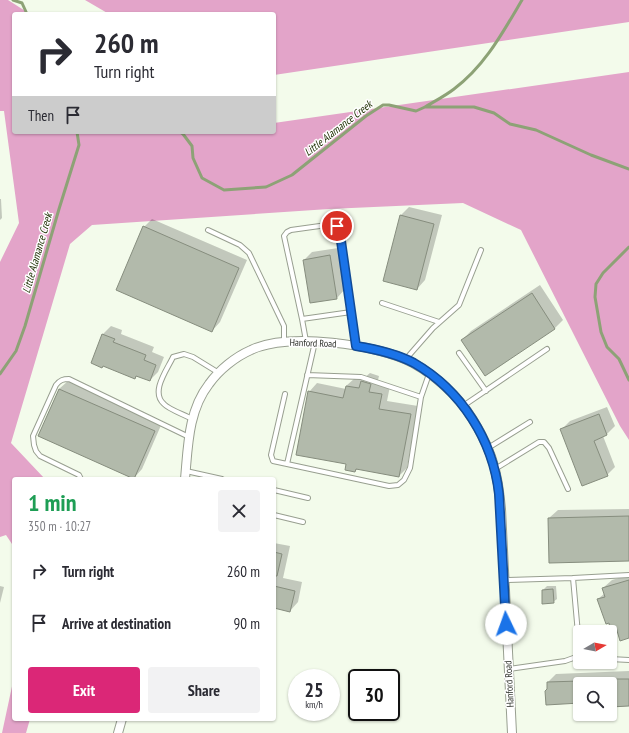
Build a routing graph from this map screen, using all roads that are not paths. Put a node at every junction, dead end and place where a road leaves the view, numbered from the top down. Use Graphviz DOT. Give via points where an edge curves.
graph roads {
  1 [pos="208,230"];
  2 [pos="481,250"];
  3 [pos="382,303"];
  4 [pos="351,312"];
  5 [pos="302,319"];
  6 [pos="439,322"];
  7 [pos="284,342"];
  8 [pos="310,342"];
  9 [pos="356,346"];
  10 [pos="547,349"];
  11 [pos="459,353"];
  12 [pos="405,360"];
  13 [pos="219,373"];
  14 [pos="429,374"];
  15 [pos="307,375"];
  16 [pos="486,391"];
  17 [pos="285,394"];
  18 [pos="421,397"];
  19 [pos="463,406"];
  20 [pos="192,419"];
  21 [pos="530,422"];
  22 [pos="189,437"];
  23 [pos="488,448"];
  24 [pos="287,464"];
  25 [pos="494,469"];
  26 [pos="185,475"];
  27 [pos="80,477"];
  28 [pos="204,477"];
  29 [pos="568,489"];
  30 [pos="276,490"];
  31 [pos="308,498"];
  32 [pos="276,515"];
  33 [pos="303,522"];
  34 [pos="629,575"];
  35 [pos="573,578"];
  36 [pos="504,580"];
  37 [pos="577,625"];
  38 [pos="573,658"];
  39 [pos="617,659"];
  40 [pos="629,660"];
  41 [pos="509,669"];
  42 [pos="121,721"];
  43 [pos="118,733"];
  44 [pos="512,733"];
  1 -- 7 [label="lane" via="240,245 249,253 284,326"];
  2 -- 6 [label="lane" via="460,305"];
  3 -- 6 [label="lane"];
  4 -- 5 [label="lane"];
  4 -- 5 [label="lane" via="337,226 334,224 291,230 284,236"];
  4 -- 9 [label="lane"];
  5 -- 8 [label="lane"];
  6 -- 12 [label="lane"];
  7 -- 8 [label="street, Hanford Road"];
  7 -- 13 [label="street, Hanford Road" via="251,350 228,364"];
  8 -- 9 [label="street, Hanford Road"];
  8 -- 15 [label="lane"];
  9 -- 12 [label="street, Hanford Road"];
  10 -- 16 [label="lane"];
  11 -- 16 [label="lane"];
  12 -- 14 [label="street, Hanford Road"];
  13 -- 20 [label="street, Hanford Road" via="202,395"];
  13 -- 20 [label="lane" via="184,354 173,358 158,388 159,396 164,404"];
  14 -- 18 [label="lane"];
  14 -- 19 [label="street, Hanford Road"];
  15 -- 18 [label="lane" via="361,377"];
  15 -- 24 [label="lane"];
  16 -- 19 [label="lane"];
  17 -- 24 [label="lane" via="271,455 273,461"];
  18 -- 24 [label="lane" via="410,468 404,480 398,485 389,486"];
  19 -- 23 [label="street, Hanford Road" via="473,418"];
  20 -- 22 [label="street, Hanford Road"];
  21 -- 23 [label="lane"];
  22 -- 26 [label="street, Hanford Road"];
  22 -- 27 [label="lane" via="65,379 56,385 33,436 34,445 40,456"];
  23 -- 25 [label="street, Hanford Road"];
  25 -- 29 [label="lane" via="539,442 544,442"];
  25 -- 36 [label="street, Hanford Road" via="501,509"];
  26 -- 28 [label="lane"];
  30 -- 31 [label="lane"];
  32 -- 33 [label="lane"];
  34 -- 35 [label="lane"];
  35 -- 36 [label="lane"];
  35 -- 37 [label="lane"];
  36 -- 41 [label="street, Hanford Road"];
  38 -- 41 [label="lane"];
  39 -- 40 [label="lane"];
  41 -- 44 [label="street, Hanford Road"];
  42 -- 43 [label="street"];
}
